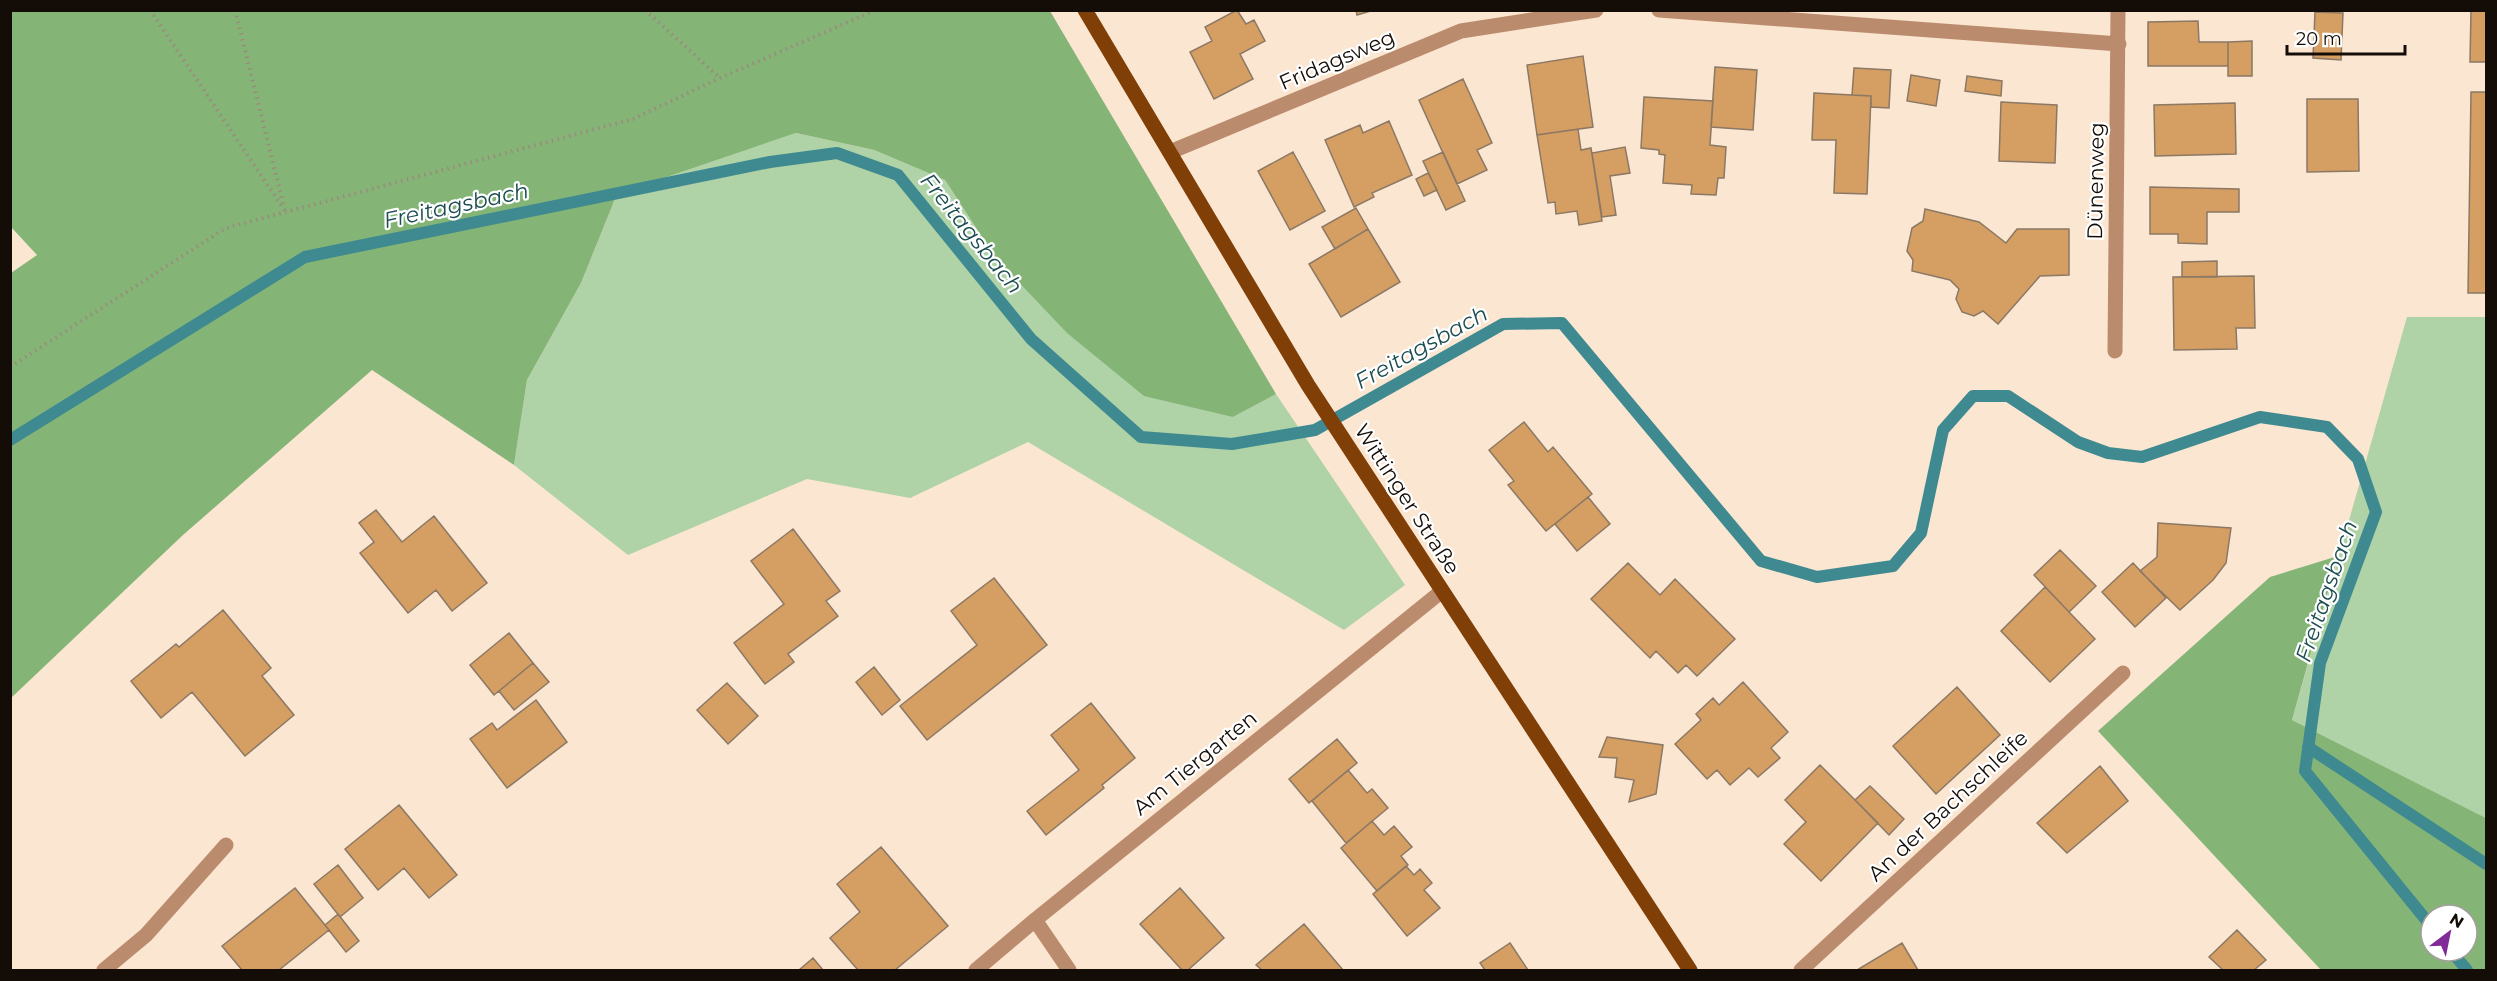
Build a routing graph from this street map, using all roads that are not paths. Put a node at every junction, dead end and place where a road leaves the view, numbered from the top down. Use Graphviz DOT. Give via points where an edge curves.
graph roads {
  1 [pos="1085,10"];
  2 [pos="1596,10"];
  3 [pos="1659,10"];
  4 [pos="2118,10"];
  5 [pos="2119,44"];
  6 [pos="1170,153"];
  7 [pos="2115,351"];
  8 [pos="1442,591"];
  9 [pos="2122,673"];
  10 [pos="226,845"];
  11 [pos="1035,920"];
  12 [pos="104,970"];
  13 [pos="976,970"];
  14 [pos="1069,970"];
  15 [pos="1690,970"];
  16 [pos="1801,970"];
  1 -- 6 [label="main road, Wittinger Straße"];
  2 -- 6 [label="street, Fridagsweg" via="1461,31"];
  3 -- 5 [label="street"];
  4 -- 5 [label="street, Dünenweg"];
  5 -- 7 [label="street, Dünenweg"];
  6 -- 8 [label="main road, Wittinger Straße" via="1308,385"];
  8 -- 11 [label="street, Am Tiergarten"];
  8 -- 15 [label="main road, Wittinger Straße"];
  9 -- 16 [label="street, An der Bachschleife"];
  10 -- 12 [label="street" via="146,935"];
  11 -- 13 [label="street, Am Tiergarten"];
  11 -- 14 [label="street"];
}
